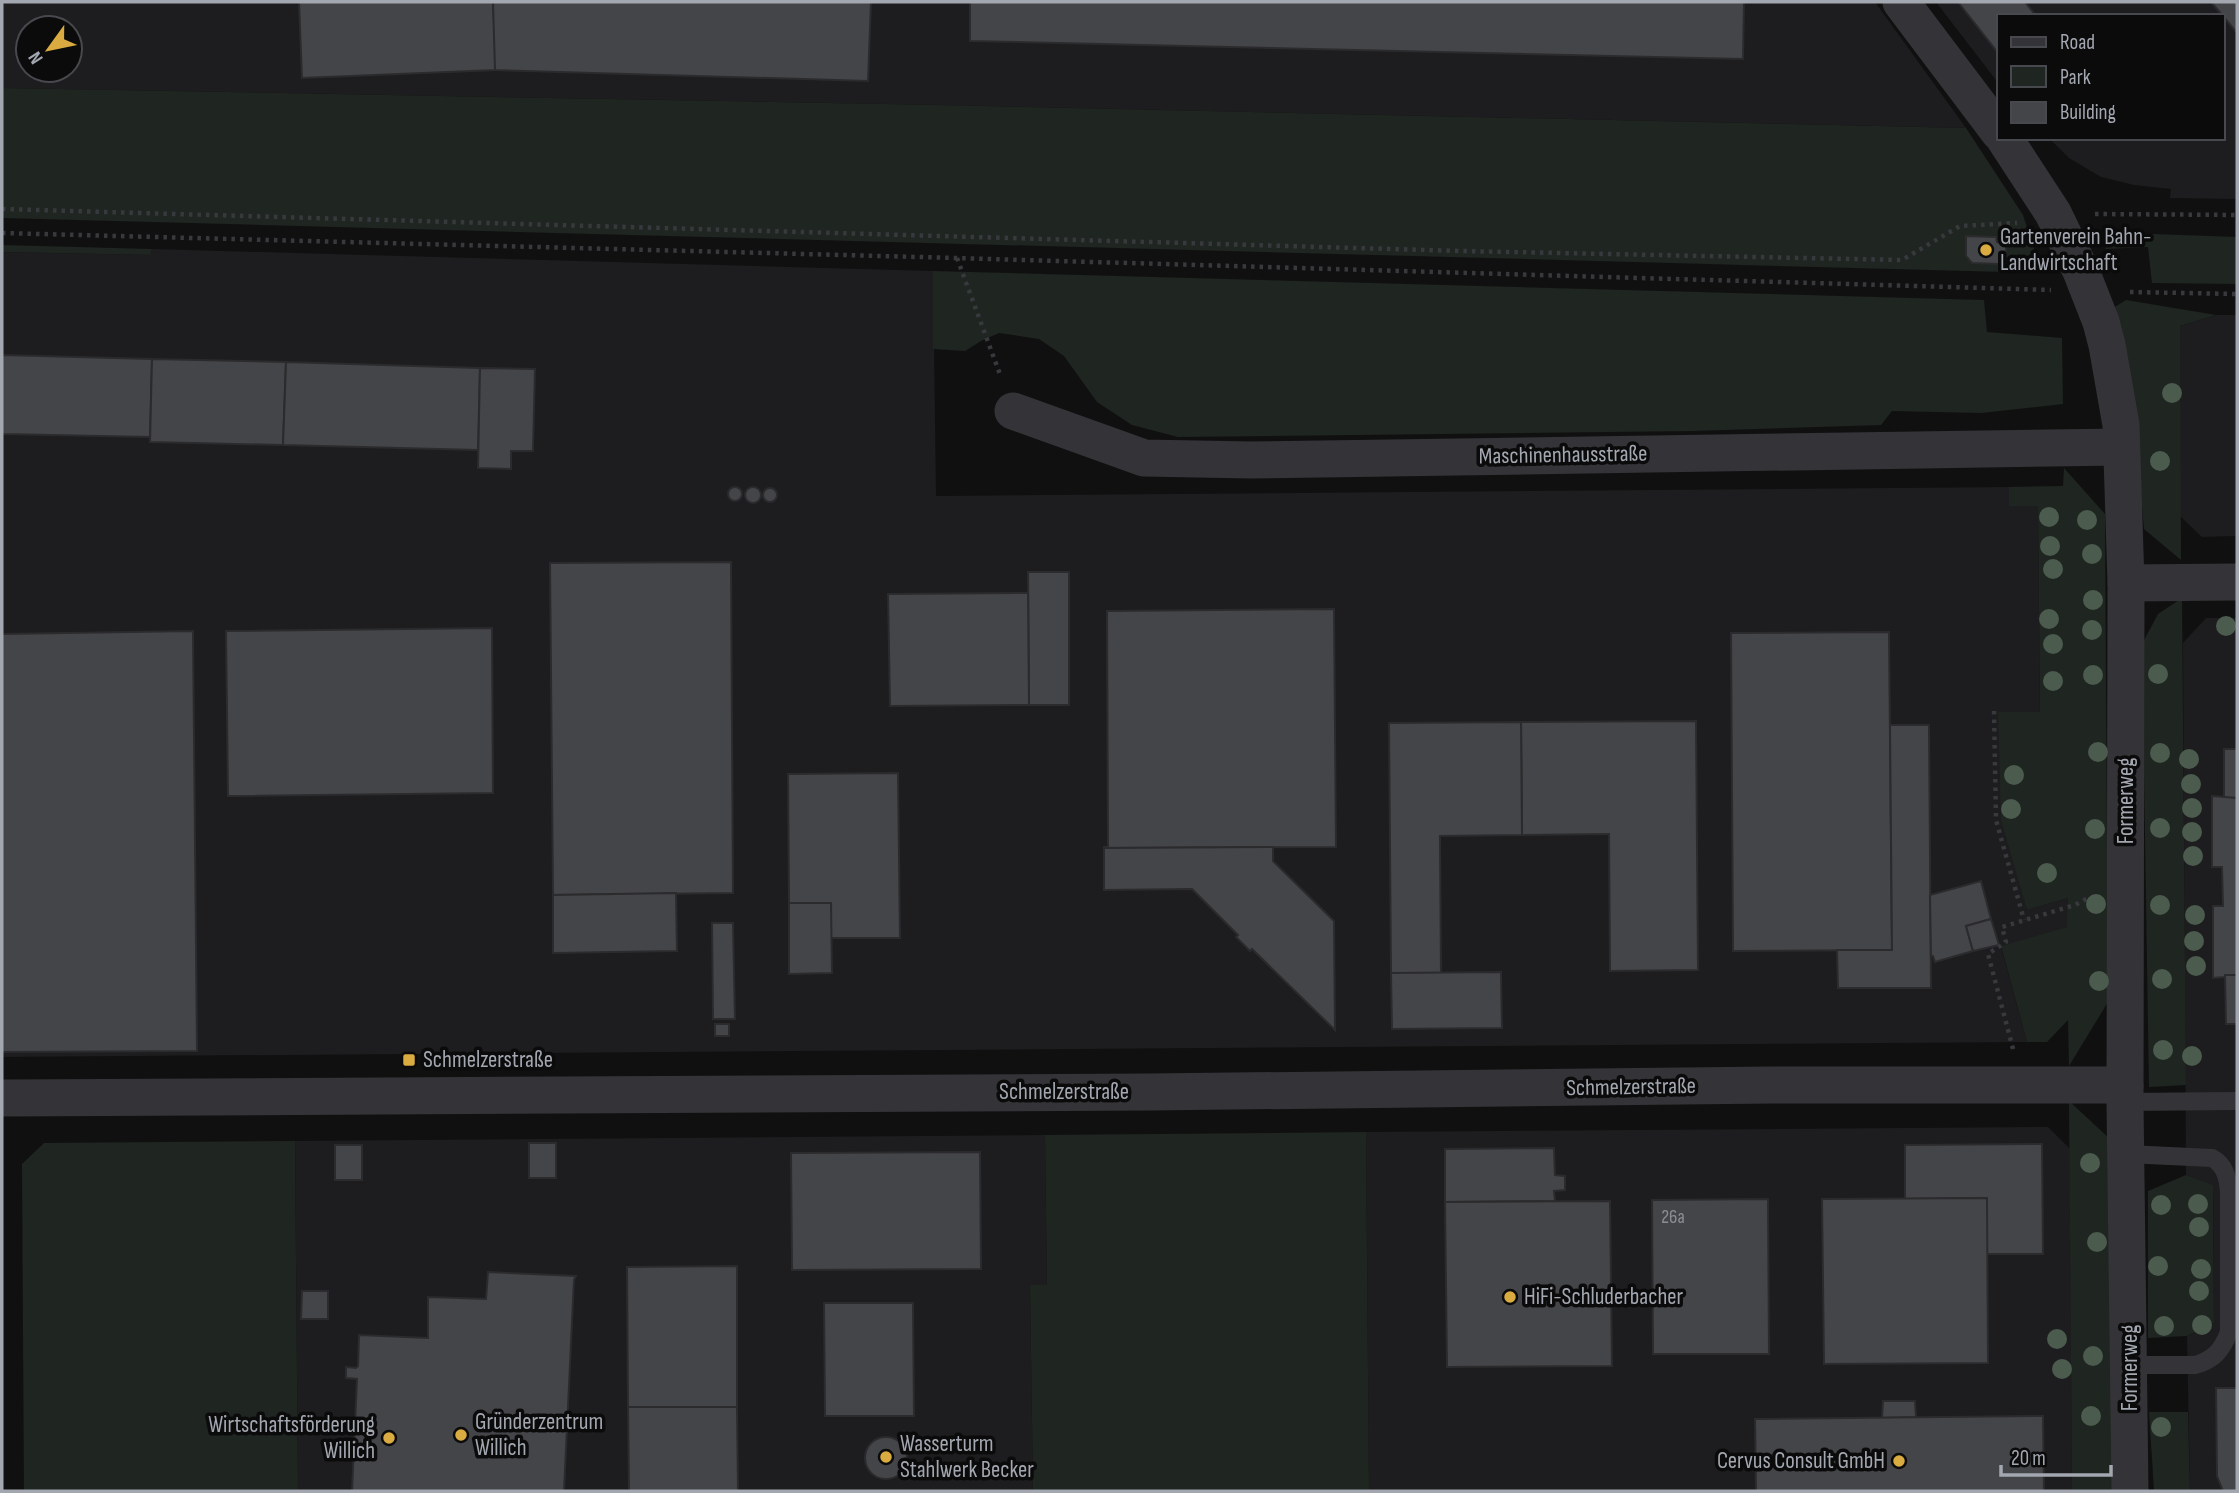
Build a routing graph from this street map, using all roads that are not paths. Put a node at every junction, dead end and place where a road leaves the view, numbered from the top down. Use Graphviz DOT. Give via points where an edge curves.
graph roads {
  1 [pos="1901,2"];
  2 [pos="1997,129"];
  3 [pos="2005,140"];
  4 [pos="1013,411"];
  5 [pos="2121,447"];
  6 [pos="2237,582"];
  7 [pos="2126,583"];
  8 [pos="2125,1093"];
  9 [pos="2,1098"];
  10 [pos="2237,1101"];
  11 [pos="2127,1154"];
  12 [pos="2130,1365"];
  13 [pos="2130,1491"];
  1 -- 2 [label="street"];
  3 -- 5 [label="street, Formerweg" via="2073,251 2101,322 2114,374"];
  4 -- 5 [label="street, Maschinenhausstraße" via="1144,458"];
  5 -- 7 [label="street, Formerweg"];
  6 -- 7 [label="street"];
  7 -- 8 [label="street, Formerweg"];
  8 -- 9 [label="street, Schmelzerstraße" via="2022,1083"];
  8 -- 10 [label="lane"];
  8 -- 11 [label="street, Formerweg"];
  11 -- 12 [label="street, Formerweg"];
  11 -- 12 [label="lane" via="2212,1158 2225,1172 2229,1192 2229,1332 2221,1351 2195,1365"];
  12 -- 13 [label="street, Formerweg"];
}
